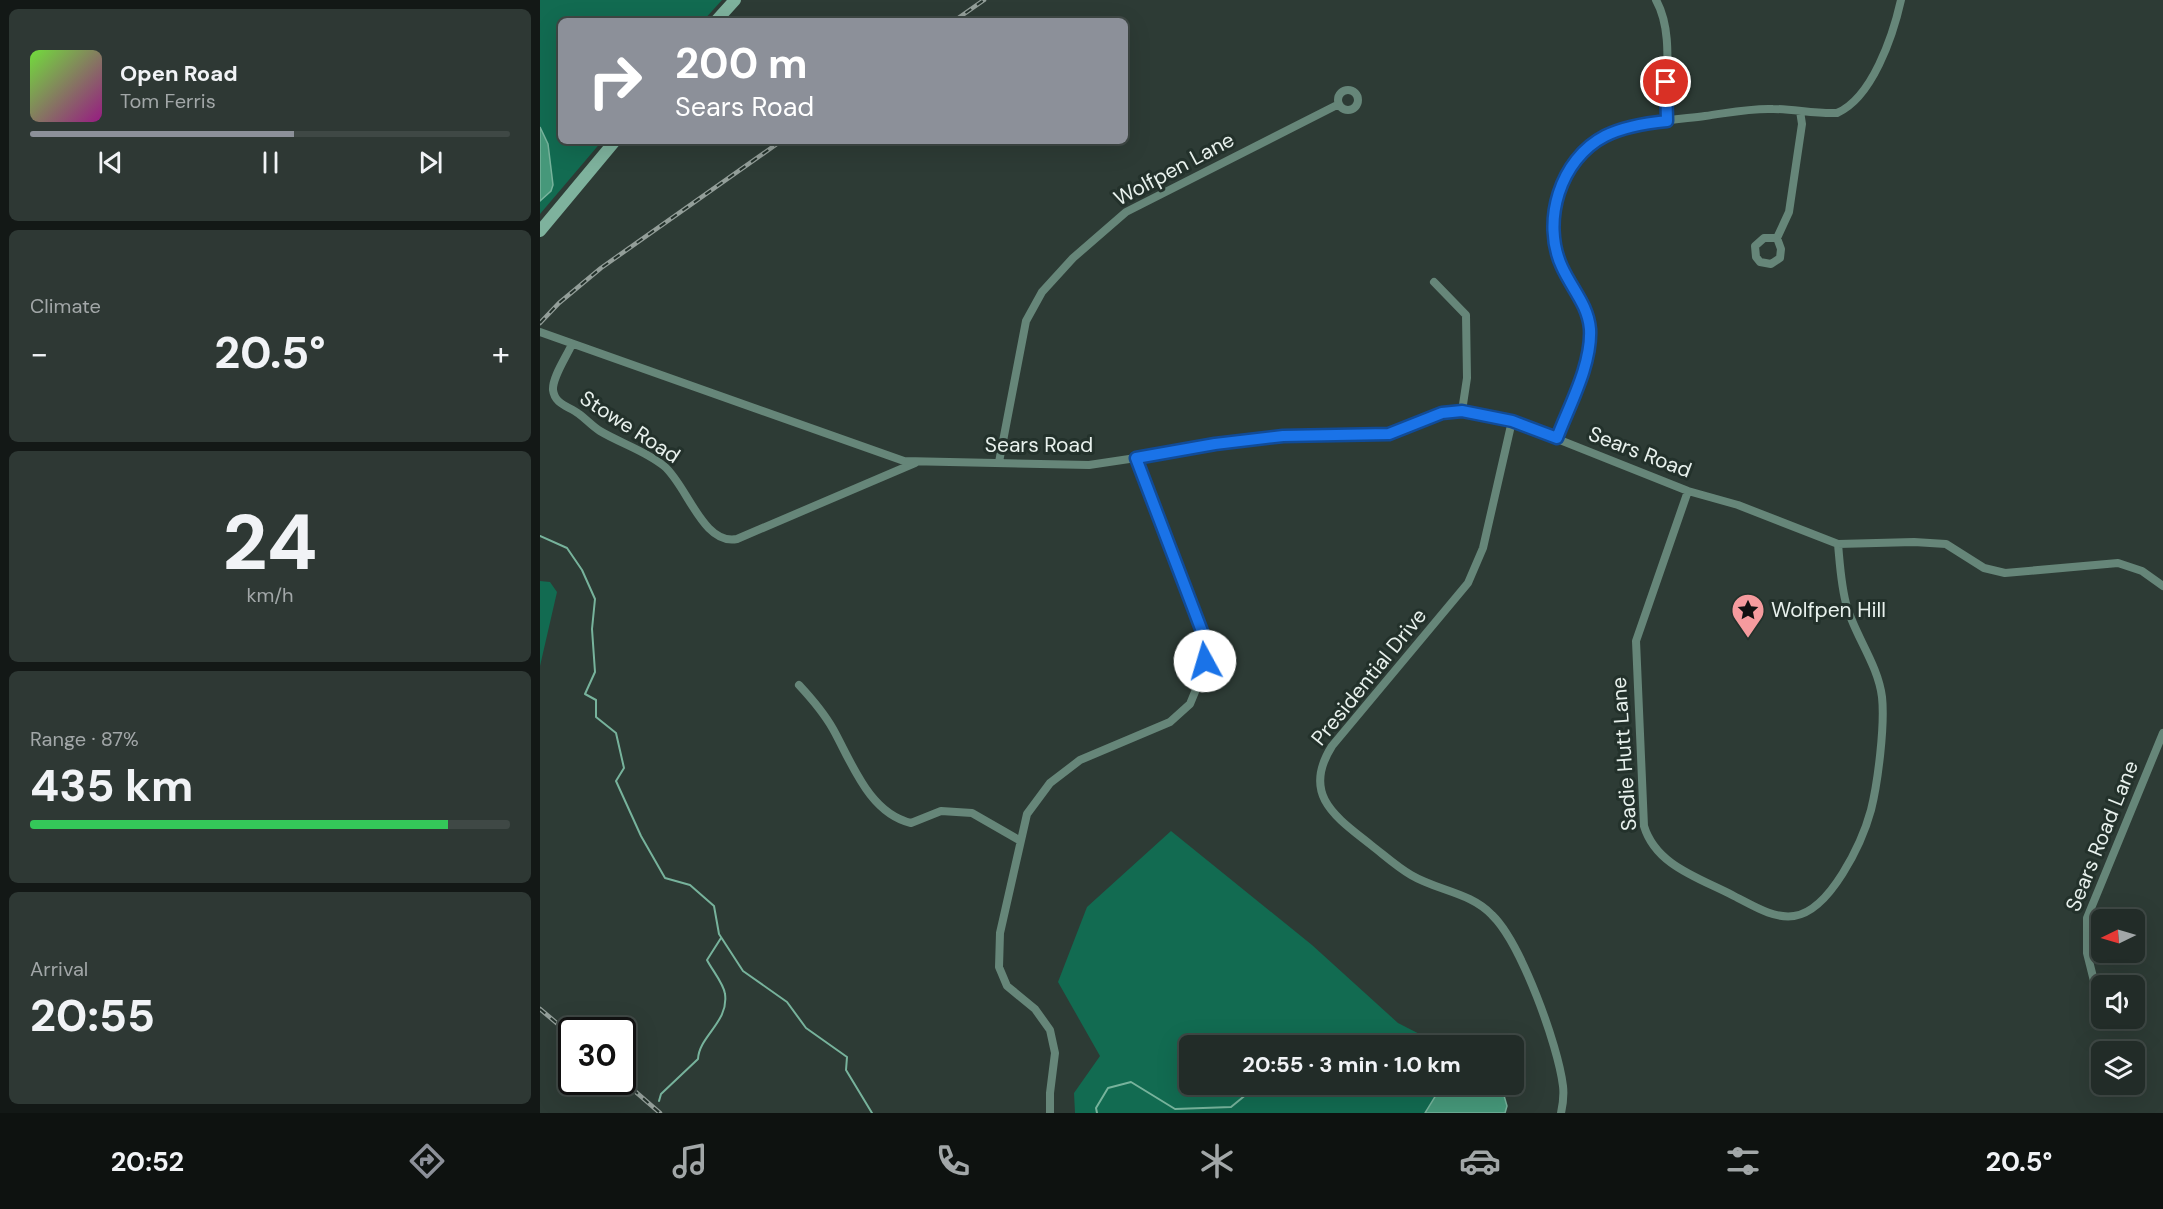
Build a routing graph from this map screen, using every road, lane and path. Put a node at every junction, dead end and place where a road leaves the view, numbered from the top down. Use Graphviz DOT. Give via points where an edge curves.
graph roads {
  1 [pos="735,0"];
  2 [pos="1656,0"];
  3 [pos="1901,0"];
  4 [pos="719,18"];
  5 [pos="1339,104"];
  6 [pos="1800,111"];
  7 [pos="1667,121"];
  8 [pos="612,144"];
  9 [pos="540,231"];
  10 [pos="1776,238"];
  11 [pos="1434,282"];
  12 [pos="540,332"];
  13 [pos="572,344"];
  14 [pos="1462,411"];
  15 [pos="1512,421"];
  16 [pos="1557,438"];
  17 [pos="1136,458"];
  18 [pos="999,462"];
  19 [pos="915,463"];
  20 [pos="1688,491"];
  21 [pos="1838,544"];
  22 [pos="2163,586"];
  23 [pos="799,685"];
  24 [pos="2163,733"];
  25 [pos="1019,840"];
  26 [pos="2092,975"];
  27 [pos="1050,1113"];
  28 [pos="1562,1113"];
  1 -- 4 [label="main road"];
  2 -- 7 [label="street" via="1662,11 1666,38"];
  3 -- 6 [label="street" via="1884,50 1857,100 1837,114"];
  5 -- 18 [label="street, Wolfpen Lane" via="1118,218 1072,258 1036,301 1020,342"];
  6 -- 7 [label="street" via="1746,110"];
  6 -- 10 [label="street" via="1802,124 1789,210"];
  7 -- 16 [label="street" via="1605,136 1589,146 1560,188 1554,214 1555,243 1562,267 1589,319 1590,333 1579,380"];
  8 -- 9 [label="main road"];
  11 -- 14 [label="street" via="1466,315 1467,378"];
  12 -- 13 [label="street, Sears Road"];
  13 -- 19 [label="street, Sears Road" via="867,450"];
  13 -- 19 [label="street, Stowe Road" via="554,384 560,404 664,466 708,529 725,540 737,539"];
  14 -- 15 [label="street, Sears Road"];
  14 -- 17 [label="street, Sears Road" via="1442,413 1389,434 1283,436"];
  15 -- 16 [label="street, Sears Road"];
  15 -- 28 [label="street, Presidential Drive" via="1483,548 1467,583 1332,746 1321,766 1319,782 1326,804 1349,827 1411,875 1477,902 1502,925 1518,955 1557,1056 1563,1088"];
  16 -- 20 [label="street, Sears Road"];
  17 -- 18 [label="street, Sears Road" via="1079,466"];
  17 -- 25 [label="street" via="1203,634 1205,661 1201,681 1190,704 1170,722 1080,760 1050,783 1027,814"];
  18 -- 19 [label="street, Sears Road"];
  20 -- 21 [label="street, Sears Road" via="1738,505"];
  20 -- 21 [label="street, Sadie Hutt Lane" via="1636,641 1644,826 1653,849 1669,862 1785,917 1813,910 1830,892 1871,809 1883,719 1882,695 1847,609"];
  21 -- 22 [label="street, Sears Road" via="1946,544 1984,568 2005,573 2118,563 2142,571"];
  23 -- 25 [label="street" via="824,715 867,788 888,812 911,823 941,811 972,813"];
  24 -- 26 [label="street, Sears Road Lane" via="2087,918 2087,953"];
  25 -- 27 [label="street" via="998,949 999,967 1007,986 1035,1009 1050,1030 1056,1053"];
}
